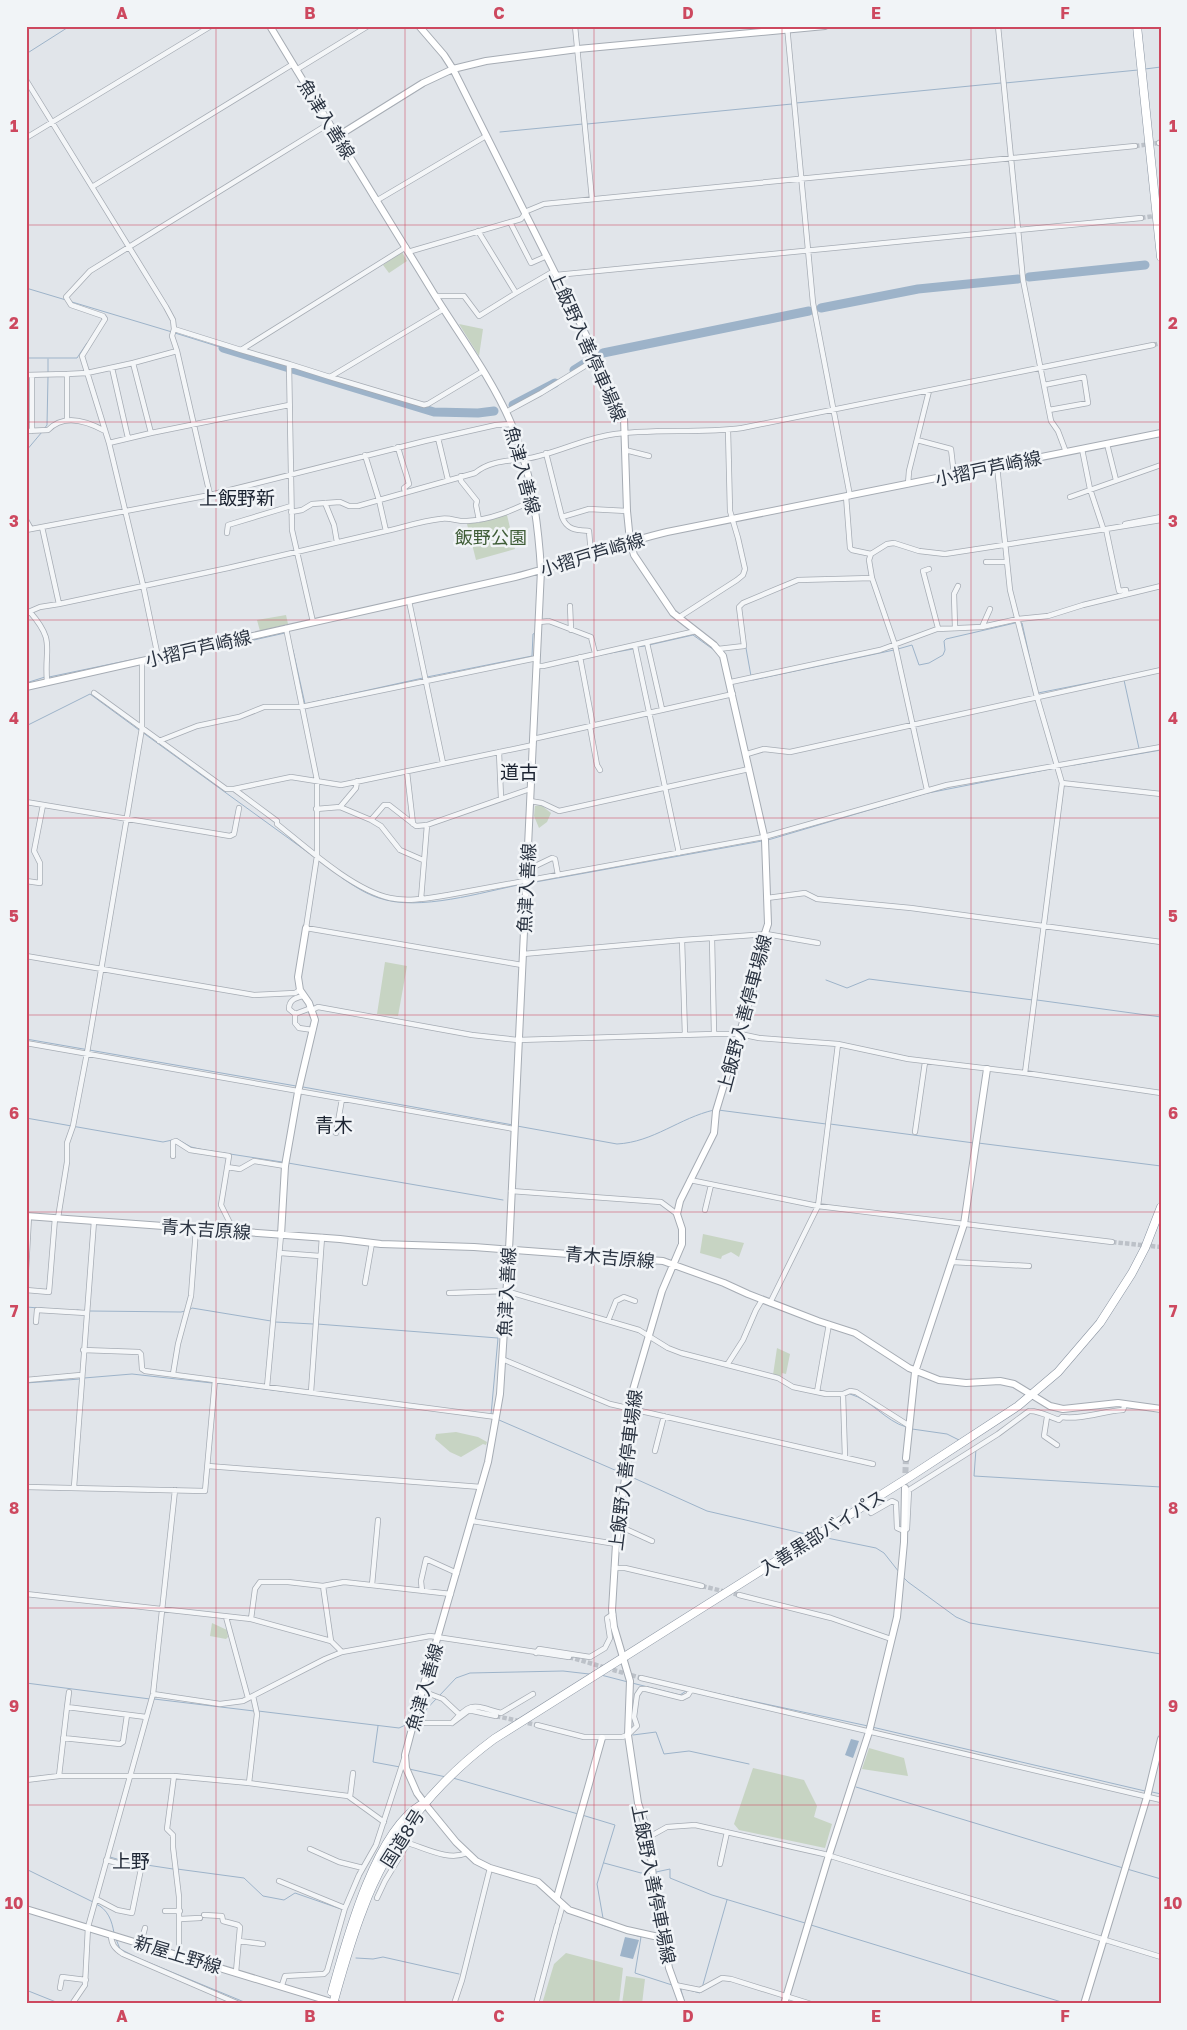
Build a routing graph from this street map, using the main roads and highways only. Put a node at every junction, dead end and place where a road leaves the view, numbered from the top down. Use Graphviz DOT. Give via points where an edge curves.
graph roads {
  1 [pos="270,26"];
  2 [pos="419,26"];
  3 [pos="825,26"];
  4 [pos="1137,26"];
  5 [pos="787,28"];
  6 [pos="453,69"];
  7 [pos="338,136"];
  8 [pos="1161,258"];
  9 [pos="1161,433"];
  10 [pos="630,541"];
  11 [pos="541,570"];
  12 [pos="26,687"];
  13 [pos="306,928"];
  14 [pos="987,1069"];
  15 [pos="1161,1207"];
  16 [pos="28,1216"];
  17 [pos="281,1235"];
  18 [pos="509,1250"];
  19 [pos="673,1264"];
  20 [pos="916,1372"];
  21 [pos="1031,1395"];
  22 [pos="1161,1409"];
  23 [pos="906,1458"];
  24 [pos="905,1488"];
  25 [pos="623,1658"];
  26 [pos="602,1738"];
  27 [pos="1161,1739"];
  28 [pos="424,1802"];
  29 [pos="557,1897"];
  30 [pos="26,1909"];
  31 [pos="663,1938"];
  32 [pos="333,2003"];
  33 [pos="682,2004"];
  34 [pos="784,2004"];
  35 [pos="1084,2004"];
  1 -- 7 [label="main road, 魚津入善線"];
  2 -- 6 [label="main road, 上飯野入善停車場線"];
  3 -- 5 [label="main road"];
  4 -- 8 [label="highway"];
  5 -- 6 [label="main road" via="578,49 486,61"];
  6 -- 7 [label="main road" via="424,83"];
  6 -- 10 [label="main road, 上飯野入善停車場線" via="598,358 624,418"];
  7 -- 11 [label="main road, 魚津入善線" via="498,395 512,424 534,500"];
  9 -- 10 [label="main road, 小摺戸芦崎線"];
  10 -- 11 [label="main road, 小摺戸芦崎線"];
  10 -- 19 [label="main road, 上飯野入善停車場線" via="641,567 678,618 718,649 726,660 764,837 766,934 716,1111 714,1133 680,1201 677,1214 682,1244"];
  11 -- 12 [label="main road, 小摺戸芦崎線"];
  11 -- 18 [label="main road, 魚津入善線"];
  13 -- 17 [label="main road" via="298,977 301,993 315,1020 285,1166"];
  14 -- 20 [label="main road" via="964,1224"];
  15 -- 21 [label="highway, 入善黒部バイパス" via="1132,1273 1100,1323 1058,1372"];
  16 -- 17 [label="main road, 青木吉原線"];
  17 -- 18 [label="main road, 青木吉原線"];
  18 -- 19 [label="main road, 青木吉原線"];
  18 -- 28 [label="main road, 魚津入善線" via="496,1417 472,1521 405,1755 410,1781"];
  19 -- 20 [label="main road, 青木吉原線" via="855,1333"];
  19 -- 25 [label="main road, 上飯野入善停車場線" via="629,1408 629,1449 614,1568 614,1627"];
  20 -- 21 [label="main road, 青木吉原線" via="952,1382 1006,1382"];
  20 -- 23 [label="main road"];
  21 -- 22 [label="main road, 青木吉原線" via="1062,1409 1102,1404"];
  21 -- 25 [label="highway, 入善黒部バイパス" via="988,1428"];
  24 -- 34 [label="main road" via="900,1593 891,1639 868,1732"];
  25 -- 28 [label="highway, 入善黒部バイパス" via="482,1748"];
  25 -- 31 [label="main road, 上飯野入善停車場線" via="630,1681 628,1735 638,1803 649,1837"];
  26 -- 29 [label="main road"];
  27 -- 35 [label="main road" via="1148,1797"];
  28 -- 29 [label="main road, 魚津入善線" via="476,1861 538,1882"];
  28 -- 32 [label="highway, 国道8号" via="411,1811 399,1826 371,1875 357,1906"];
  29 -- 31 [label="main road, 魚津入善線" via="578,1913"];
  30 -- 32 [label="main road, 新屋上野線"];
  31 -- 33 [label="main road, 上飯野入善停車場線" via="669,1968"];
}
